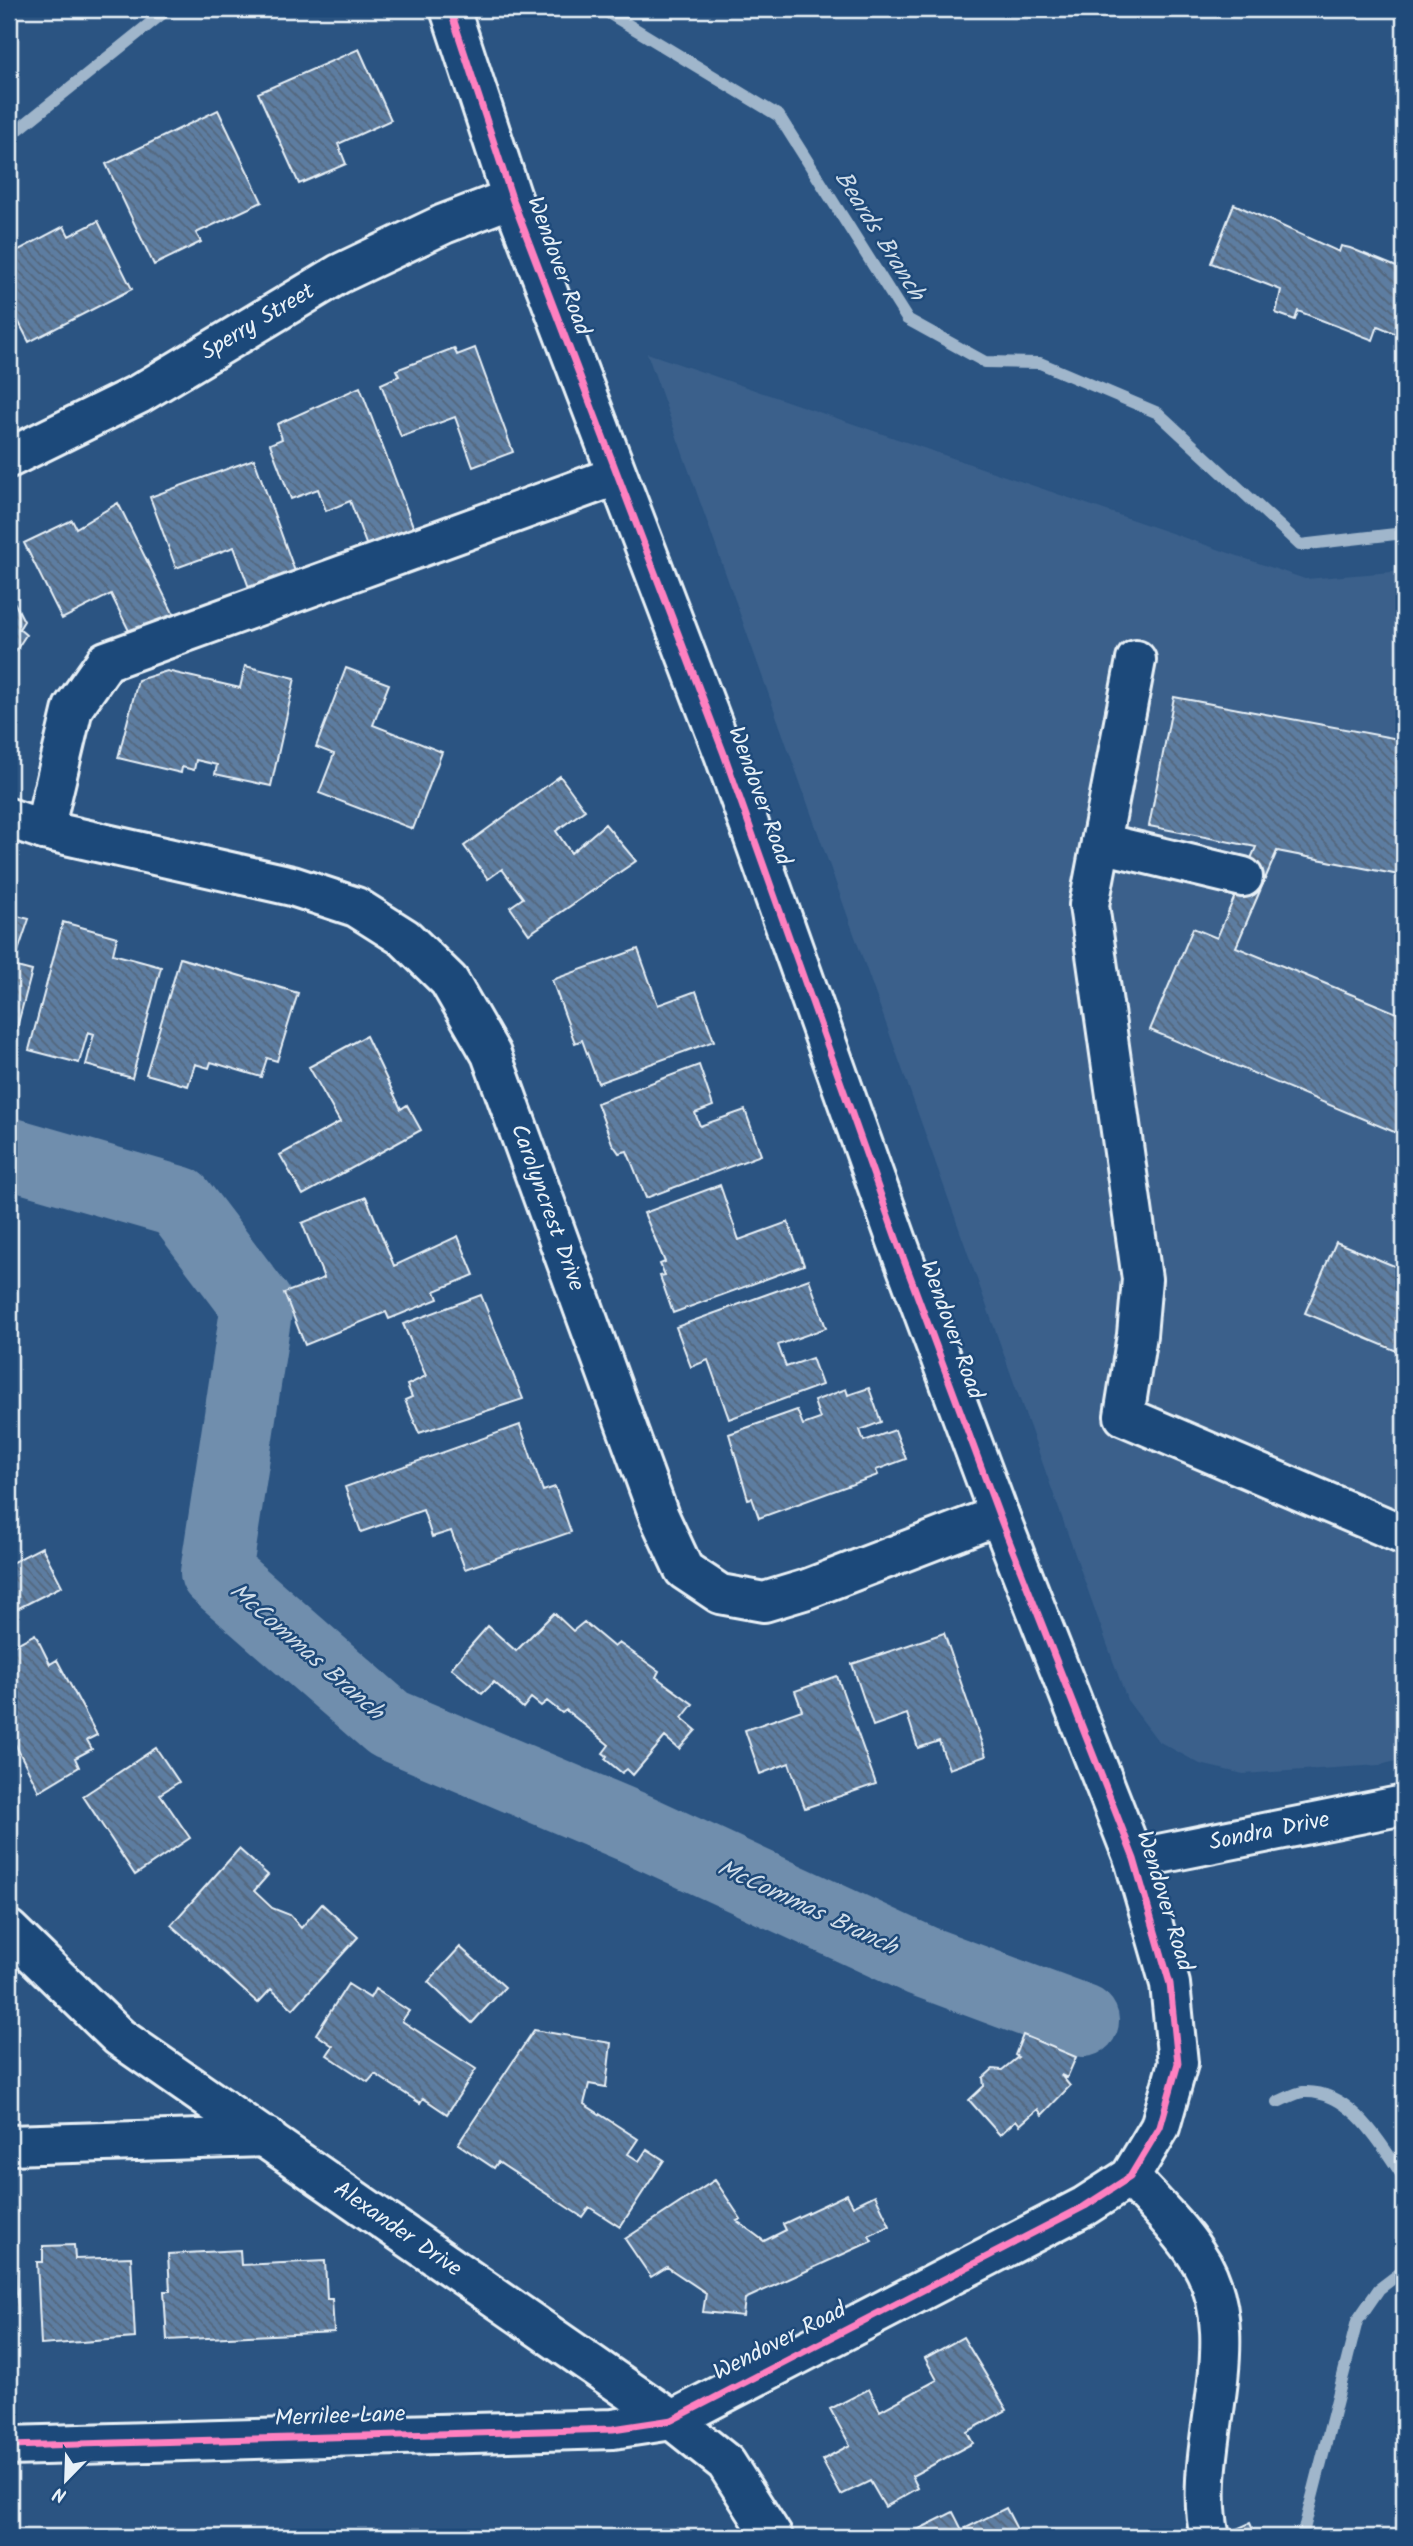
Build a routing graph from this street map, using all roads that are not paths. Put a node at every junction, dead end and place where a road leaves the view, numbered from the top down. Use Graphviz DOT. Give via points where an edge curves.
graph roads {
  1 [pos="450,9"];
  2 [pos="512,198"];
  3 [pos="9,458"];
  4 [pos="616,476"];
  5 [pos="1136,660"];
  6 [pos="9,818"];
  7 [pos="44,830"];
  8 [pos="1101,843"];
  9 [pos="1243,877"];
  10 [pos="999,1515"];
  11 [pos="1404,1535"];
  12 [pos="1404,1805"];
  13 [pos="1134,1859"];
  14 [pos="9,1930"];
  15 [pos="267,2137"];
  16 [pos="9,2145"];
  17 [pos="1130,2176"];
  18 [pos="672,2420"];
  19 [pos="9,2446"];
  20 [pos="773,2537"];
  21 [pos="1210,2537"];
  1 -- 2 [label="street, Wendover Road"];
  2 -- 3 [label="street, Sperry Street" via="340,274 139,394"];
  2 -- 4 [label="street, Wendover Road"];
  4 -- 7 [label="street" via="106,662 73,708"];
  4 -- 10 [label="street, Wendover Road" via="724,754"];
  5 -- 8 [label="street"];
  6 -- 7 [label="street, Carolyncrest Drive"];
  7 -- 10 [label="street, Carolyncrest Drive" via="292,886 356,907 405,938 449,981 491,1054 659,1516 684,1570 720,1594 764,1602"];
  8 -- 9 [label="street"];
  8 -- 11 [label="street" via="1089,905 1142,1279 1124,1416"];
  10 -- 13 [label="street, Wendover Road"];
  12 -- 13 [label="street, Sondra Drive"];
  13 -- 17 [label="street, Wendover Road" via="1170,1984 1178,2063 1160,2127"];
  14 -- 15 [label="street, Alexander Drive" via="119,2037"];
  15 -- 16 [label="street"];
  15 -- 18 [label="street, Alexander Drive"];
  17 -- 18 [label="street, Wendover Road" via="1085,2206"];
  17 -- 21 [label="street" via="1197,2255 1215,2296 1220,2347 1206,2477"];
  18 -- 19 [label="street, Merrilee Lane" via="612,2429"];
  18 -- 20 [label="street, Alexander Drive" via="726,2463"];
}
